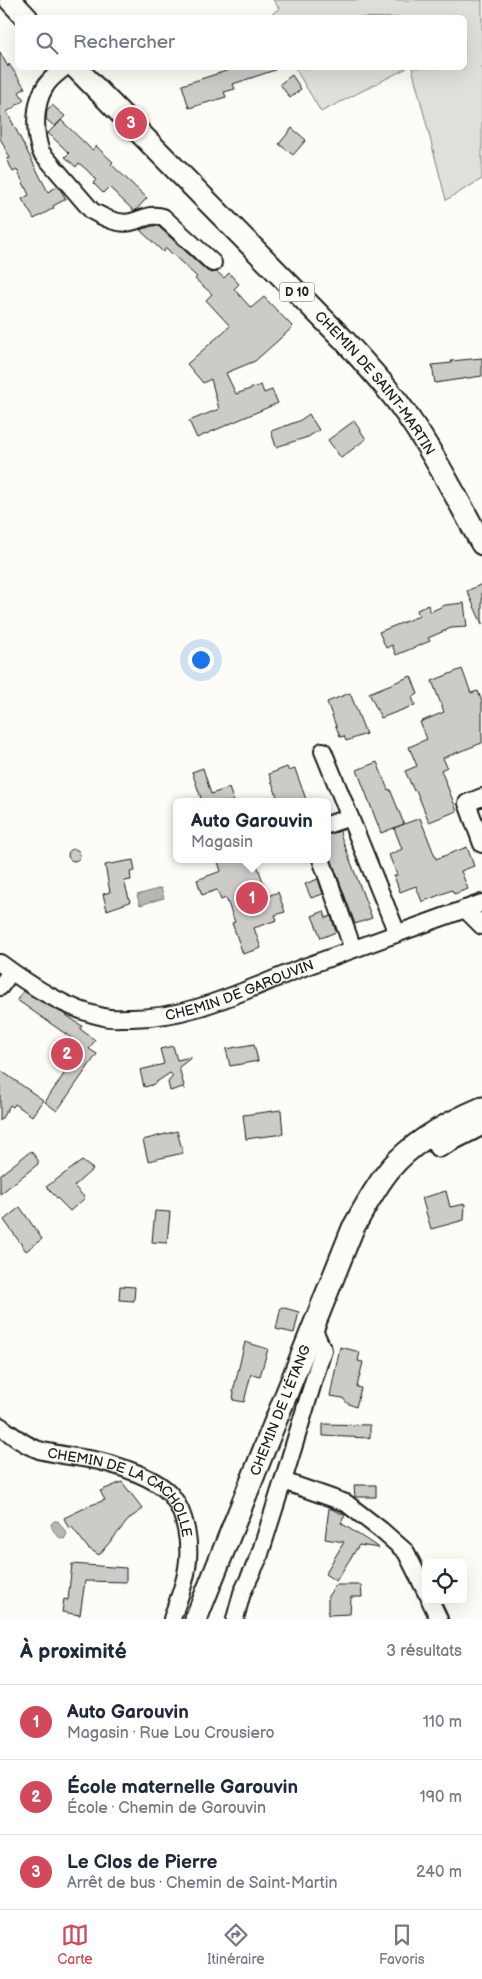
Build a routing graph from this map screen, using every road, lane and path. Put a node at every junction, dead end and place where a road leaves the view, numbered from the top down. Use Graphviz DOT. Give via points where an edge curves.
graph roads {
  1 [pos="10,0"];
  2 [pos="24,15"];
  3 [pos="62,70"];
  4 [pos="78,70"];
  5 [pos="213,263"];
  6 [pos="482,544"];
  7 [pos="323,751"];
  8 [pos="482,797"];
  9 [pos="350,817"];
  10 [pos="331,824"];
  11 [pos="482,844"];
  12 [pos="322,863"];
  13 [pos="482,904"];
  14 [pos="465,909"];
  15 [pos="482,926"];
  16 [pos="397,933"];
  17 [pos="353,949"];
  18 [pos="6,968"];
  19 [pos="0,987"];
  20 [pos="482,1108"];
  21 [pos="482,1124"];
  22 [pos="367,1203"];
  23 [pos="312,1328"];
  24 [pos="0,1426"];
  25 [pos="284,1482"];
  26 [pos="422,1584"];
  27 [pos="432,1604"];
  28 [pos="172,1619"];
  29 [pos="196,1619"];
  30 [pos="235,1619"];
  31 [pos="439,1619"];
  1 -- 2 [label="main road"];
  3 -- 5 [label="street" via="45,85 38,106 41,152 92,211 122,222 158,215 163,217"];
  4 -- 6 [label="main road, CHEMIN DE SAINT-MARTIN / D 10" via="345,341 385,386 448,480"];
  7 -- 9 [label="street"];
  8 -- 11 [label="street" via="467,803"];
  9 -- 10 [label="street"];
  9 -- 16 [label="street"];
  12 -- 17 [label="street"];
  13 -- 14 [label="street, CHEMIN DE GAROUVIN"];
  14 -- 15 [label="street"];
  14 -- 16 [label="street, CHEMIN DE GAROUVIN"];
  16 -- 17 [label="street, CHEMIN DE GAROUVIN"];
  17 -- 18 [label="street, CHEMIN DE GAROUVIN" via="211,1004 152,1018 105,1017 81,1010 52,997"];
  18 -- 19 [label="street"];
  20 -- 22 [label="main road, CHEMIN DE L’ÉTANG" via="440,1128 414,1146 390,1169"];
  21 -- 22 [label="main road, CHEMIN DE L’ÉTANG" via="414,1160"];
  22 -- 23 [label="main road, CHEMIN DE L’ÉTANG" via="349,1237"];
  23 -- 25 [label="street" via="323,1350"];
  23 -- 29 [label="main road, CHEMIN DE L’ÉTANG"];
  24 -- 28 [label="street, CHEMIN DE LA CACHOLLE" via="17,1440 38,1450 122,1468 158,1483 171,1495 180,1511 188,1549 187,1568"];
  25 -- 26 [label="street" via="346,1503 406,1552"];
  25 -- 30 [label="street"];
  27 -- 31 [label="street"];
}
